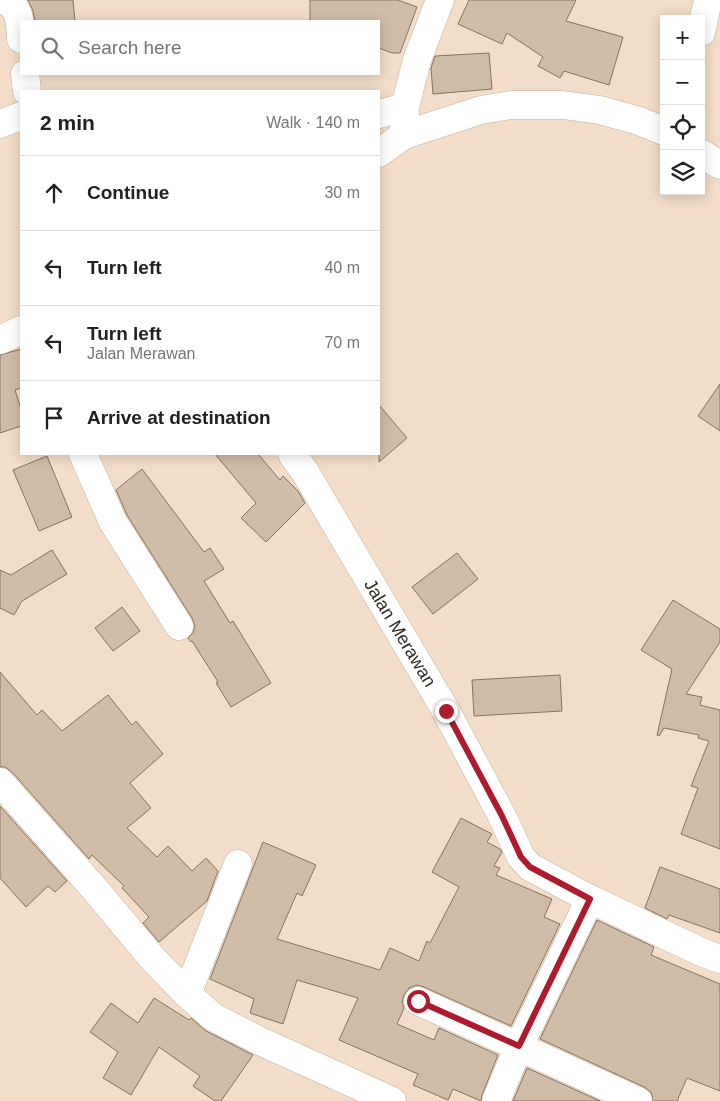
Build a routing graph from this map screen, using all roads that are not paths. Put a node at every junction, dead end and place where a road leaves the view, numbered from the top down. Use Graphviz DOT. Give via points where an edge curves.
graph roads {
  1 [pos="4,0"];
  2 [pos="440,0"];
  3 [pos="708,0"];
  4 [pos="705,15"];
  5 [pos="20,30"];
  6 [pos="25,75"];
  7 [pos="27,90"];
  8 [pos="405,107"];
  9 [pos="380,114"];
  10 [pos="20,116"];
  11 [pos="0,124"];
  12 [pos="660,129"];
  13 [pos="404,135"];
  14 [pos="380,152"];
  15 [pos="705,156"];
  16 [pos="720,165"];
  17 [pos="20,330"];
  18 [pos="0,340"];
  19 [pos="83,455"];
  20 [pos="293,455"];
  21 [pos="180,626"];
  22 [pos="0,782"];
  23 [pos="238,864"];
  24 [pos="590,899"];
  25 [pos="720,958"];
  26 [pos="187,994"];
  27 [pos="418,1001"];
  28 [pos="519,1046"];
  29 [pos="392,1101"];
  30 [pos="496,1101"];
  31 [pos="638,1101"];
  1 -- 5 [label="street" via="18,12"];
  2 -- 8 [label="street" via="417,60"];
  3 -- 4 [label="street"];
  6 -- 7 [label="street"];
  8 -- 9 [label="street"];
  8 -- 13 [label="street"];
  10 -- 11 [label="street"];
  12 -- 13 [label="street" via="600,110 533,104 481,110"];
  13 -- 14 [label="street"];
  15 -- 16 [label="street"];
  17 -- 18 [label="street"];
  19 -- 21 [label="street" via="113,522"];
  20 -- 24 [label="street, Jalan Merawan" via="446,711 521,857 530,867"];
  22 -- 26 [label="street"];
  23 -- 26 [label="street"];
  24 -- 25 [label="street, Jalan Merawan"];
  24 -- 28 [label="street"];
  26 -- 29 [label="street" via="213,1017 238,1031"];
  27 -- 28 [label="street"];
  28 -- 30 [label="street"];
  28 -- 31 [label="street"];
}
